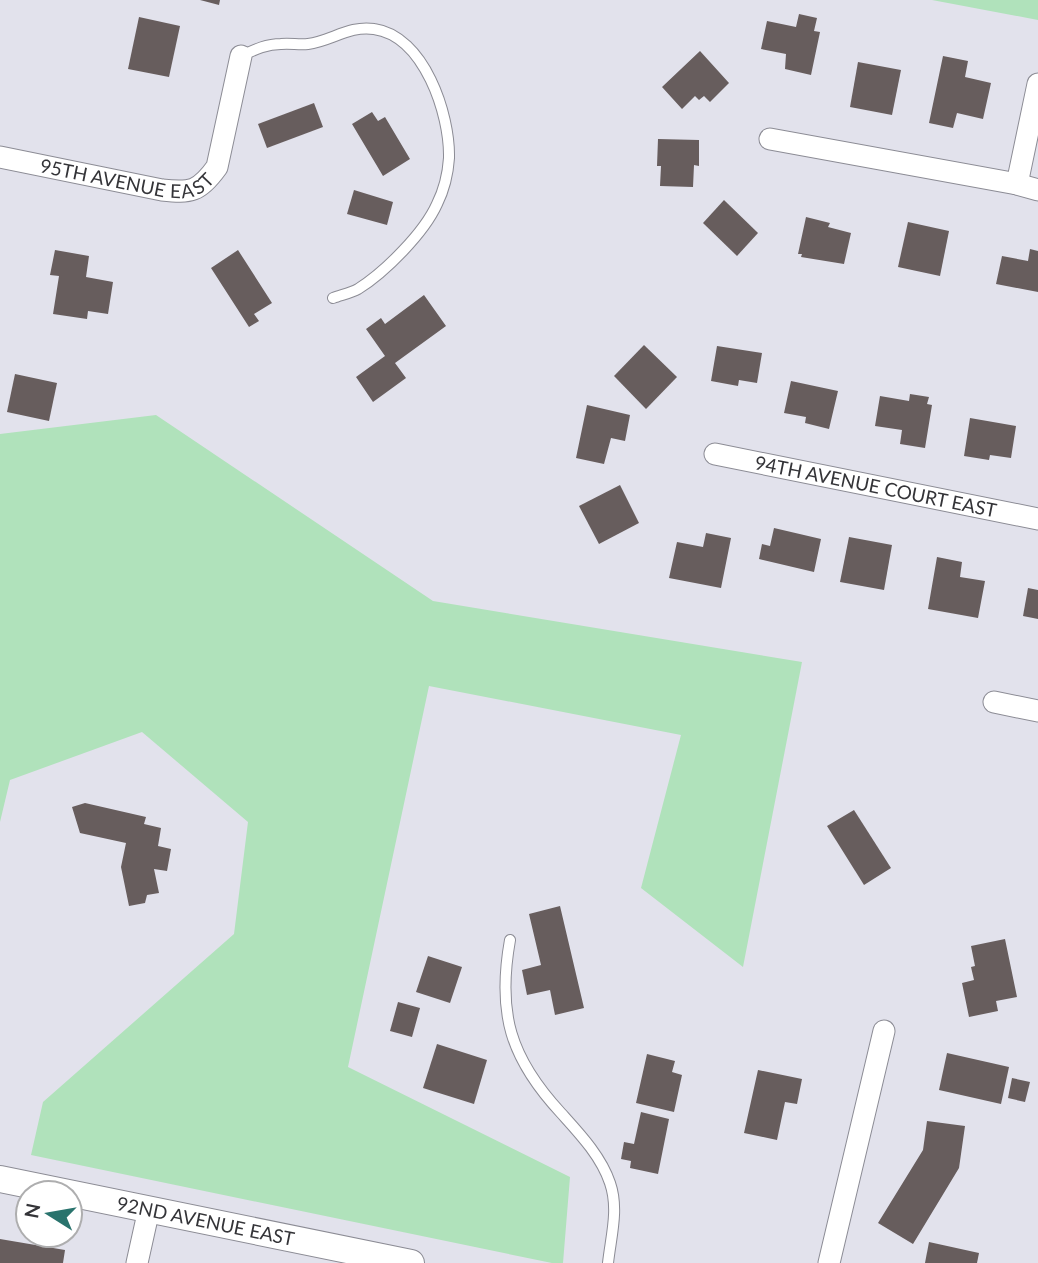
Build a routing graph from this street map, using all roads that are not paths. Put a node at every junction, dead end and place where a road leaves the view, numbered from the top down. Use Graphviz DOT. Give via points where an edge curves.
graph roads {
  1 [pos="241,56"];
  2 [pos="1038,84"];
  3 [pos="770,139"];
  4 [pos="0,156"];
  5 [pos="1017,184"];
  6 [pos="1038,190"];
  7 [pos="333,298"];
  8 [pos="715,454"];
  9 [pos="1038,519"];
  10 [pos="994,702"];
  11 [pos="1038,711"];
  12 [pos="510,940"];
  13 [pos="884,1031"];
  14 [pos="0,1179"];
  15 [pos="149,1209"];
  16 [pos="137,1263"];
  17 [pos="411,1263"];
  18 [pos="608,1263"];
  19 [pos="829,1263"];
  1 -- 4 [label="street, 95TH AVENUE EAST" via="217,167 195,190 162,190"];
  1 -- 7 [label="lane" via="261,47 309,44 373,28 408,46 435,89 449,157 437,205 380,271 357,289"];
  2 -- 5 [label="street"];
  3 -- 5 [label="street"];
  5 -- 6 [label="street"];
  8 -- 9 [label="street, 94TH AVENUE COURT EAST"];
  10 -- 11 [label="street"];
  12 -- 18 [label="lane" via="504,988 511,1035 532,1077 594,1152 610,1183 615,1213"];
  13 -- 19 [label="street"];
  14 -- 15 [label="street, 92ND AVENUE EAST"];
  15 -- 16 [label="street"];
  15 -- 17 [label="street, 92ND AVENUE EAST"];
}
